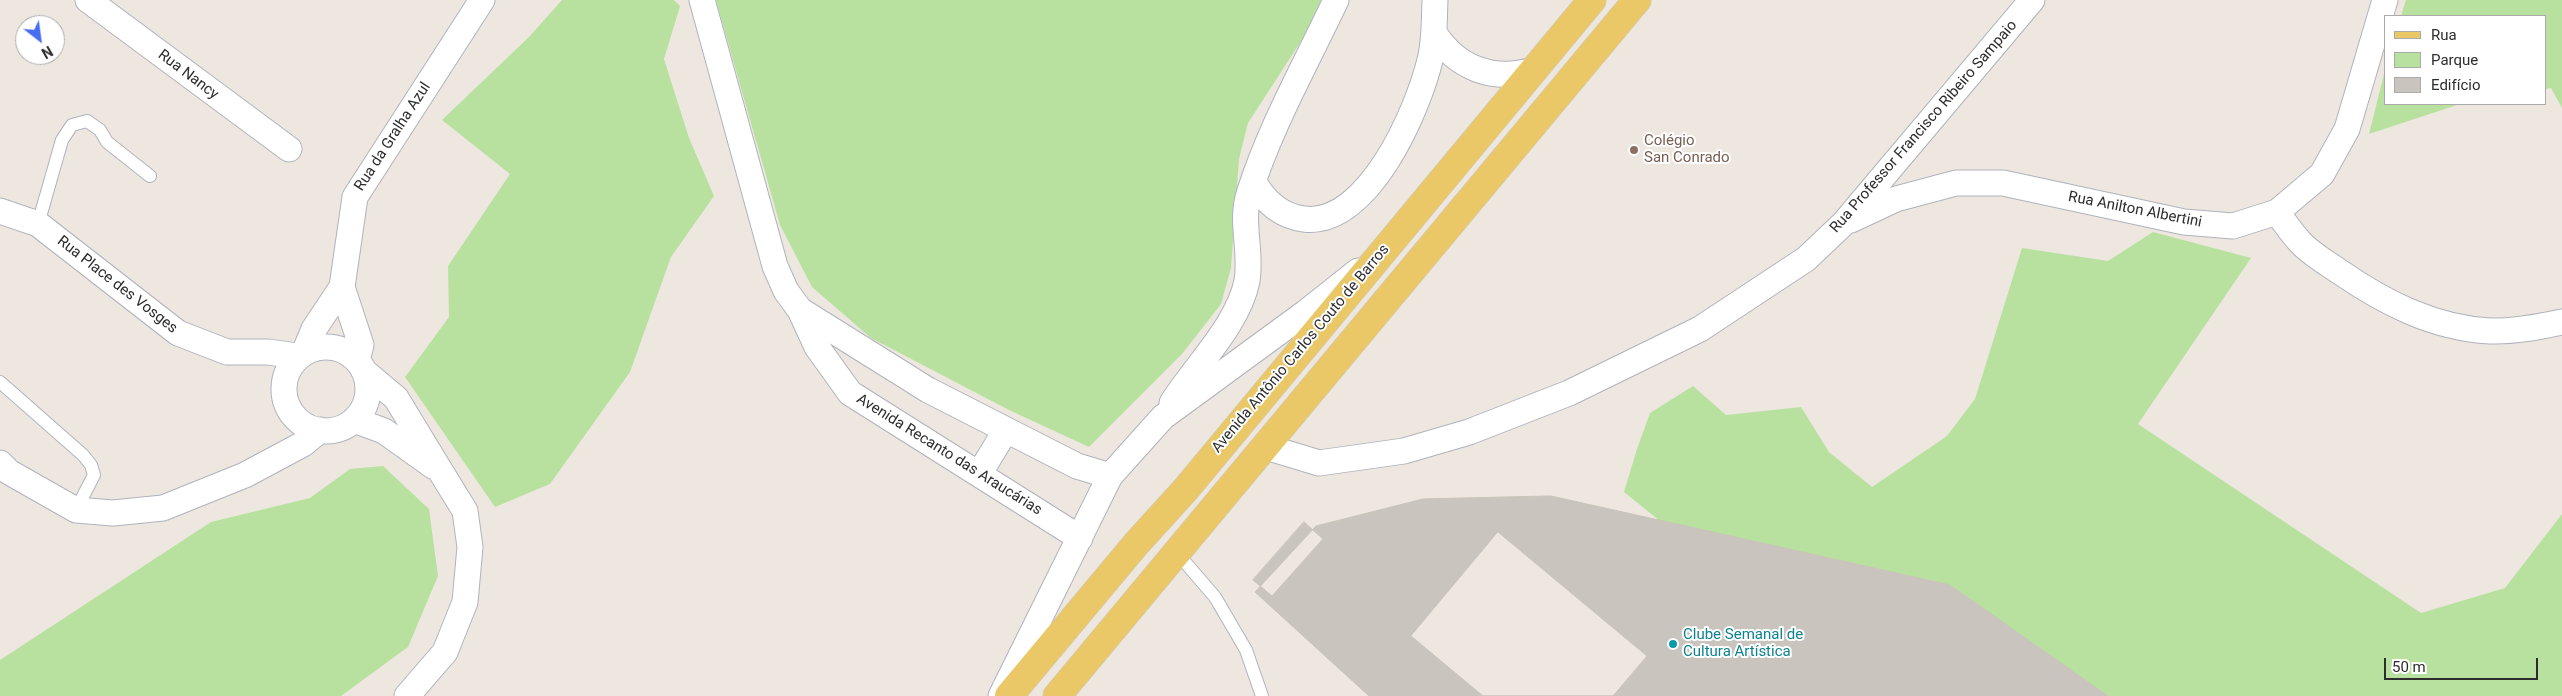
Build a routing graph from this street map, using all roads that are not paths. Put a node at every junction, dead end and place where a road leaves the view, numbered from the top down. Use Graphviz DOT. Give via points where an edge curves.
graph roads {
  1 [pos="88,0"];
  2 [pos="482,0"];
  3 [pos="702,0"];
  4 [pos="1336,0"];
  5 [pos="1435,0"];
  6 [pos="1592,0"];
  7 [pos="1637,0"];
  8 [pos="2032,0"];
  9 [pos="2385,0"];
  10 [pos="1435,34"];
  11 [pos="1533,70"];
  12 [pos="289,149"];
  13 [pos="150,176"];
  14 [pos="1254,182"];
  15 [pos="0,210"];
  16 [pos="2276,212"];
  17 [pos="1844,223"];
  18 [pos="38,224"];
  19 [pos="1381,253"];
  20 [pos="342,287"];
  21 [pos="800,310"];
  22 [pos="2562,322"];
  23 [pos="301,354"];
  24 [pos="361,366"];
  25 [pos="0,382"];
  26 [pos="1163,417"];
  27 [pos="354,420"];
  28 [pos="320,430"];
  29 [pos="1006,430"];
  30 [pos="1266,447"];
  31 [pos="0,463"];
  32 [pos="441,472"];
  33 [pos="979,474"];
  34 [pos="1110,476"];
  35 [pos="76,510"];
  36 [pos="1080,538"];
  37 [pos="1177,553"];
  38 [pos="406,696"];
  39 [pos="1000,696"];
  40 [pos="1009,696"];
  41 [pos="1057,696"];
  42 [pos="1262,696"];
  1 -- 12 [label="street, Rua Nancy"];
  2 -- 20 [label="street, Rua da Gralha Azul" via="354,197"];
  3 -- 21 [label="street, Avenida Recanto das Araucárias" via="775,266 786,291"];
  4 -- 14 [label="street" via="1260,160"];
  5 -- 10 [label="street"];
  6 -- 11 [label="main road, Avenida Antônio Carlos Couto de Barros"];
  7 -- 30 [label="main road"];
  8 -- 17 [label="street, Rua Professor Francisco Ribeiro Sampaio"];
  9 -- 16 [label="street, Rua Anilton Albertini" via="2347,129 2322,174"];
  10 -- 11 [label="street" via="1451,54 1474,69 1498,75"];
  10 -- 14 [label="street" via="1423,85 1402,134 1372,180 1349,205 1321,218 1296,218 1276,208"];
  11 -- 19 [label="main road, Avenida Antônio Carlos Couto de Barros"];
  13 -- 18 [label="lane" via="107,142 100,130 87,121 72,125 62,140"];
  14 -- 26 [label="street" via="1245,216 1249,261 1242,297 1227,326"];
  15 -- 18 [label="street, Rua Place des Vosges"];
  16 -- 17 [label="street, Rua Anilton Albertini" via="2233,226 2184,222 2003,183 1956,183 1896,198"];
  16 -- 22 [label="street" via="2301,243 2333,268 2371,294 2410,313 2453,326 2491,331"];
  17 -- 30 [label="street, Rua Professor Francisco Ribeiro Sampaio" via="1806,259 1700,330 1569,393 1478,428 1404,451 1319,463"];
  18 -- 23 [label="street, Rua Place des Vosges" via="178,333 227,352"];
  19 -- 26 [label="street"];
  19 -- 40 [label="main road, Avenida Antônio Carlos Couto de Barros"];
  20 -- 23 [label="street, Rua da Gralha Azul"];
  20 -- 24 [label="street, Rua da Gralha Azul" via="361,345"];
  21 -- 29 [label="street, Avenida Recanto das Araucárias" via="928,390"];
  21 -- 33 [label="street, Avenida Recanto das Araucárias" via="817,347 850,393"];
  23 -- 24 [label="street" via="313,348 331,346 348,352"];
  23 -- 28 [label="street" via="287,371 283,388 286,406 297,420 312,430"];
  24 -- 27 [label="street" via="368,380 368,398"];
  24 -- 32 [label="street" via="396,398"];
  25 -- 35 [label="lane" via="91,465 94,475"];
  26 -- 34 [label="street"];
  27 -- 28 [label="street" via="347,426 330,431"];
  27 -- 32 [label="street" via="384,432"];
  28 -- 35 [label="street" via="303,444 245,475 163,508 113,513"];
  29 -- 33 [label="street"];
  29 -- 34 [label="street, Avenida Recanto das Araucárias" via="1077,466"];
  30 -- 37 [label="main road"];
  31 -- 35 [label="street" via="9,472"];
  32 -- 38 [label="street" via="465,512 470,547 465,602 445,652"];
  33 -- 36 [label="street, Avenida Recanto das Araucárias"];
  34 -- 36 [label="street"];
  36 -- 39 [label="street"];
  37 -- 41 [label="main road"];
  37 -- 42 [label="lane" via="1215,597 1246,650"];
}
